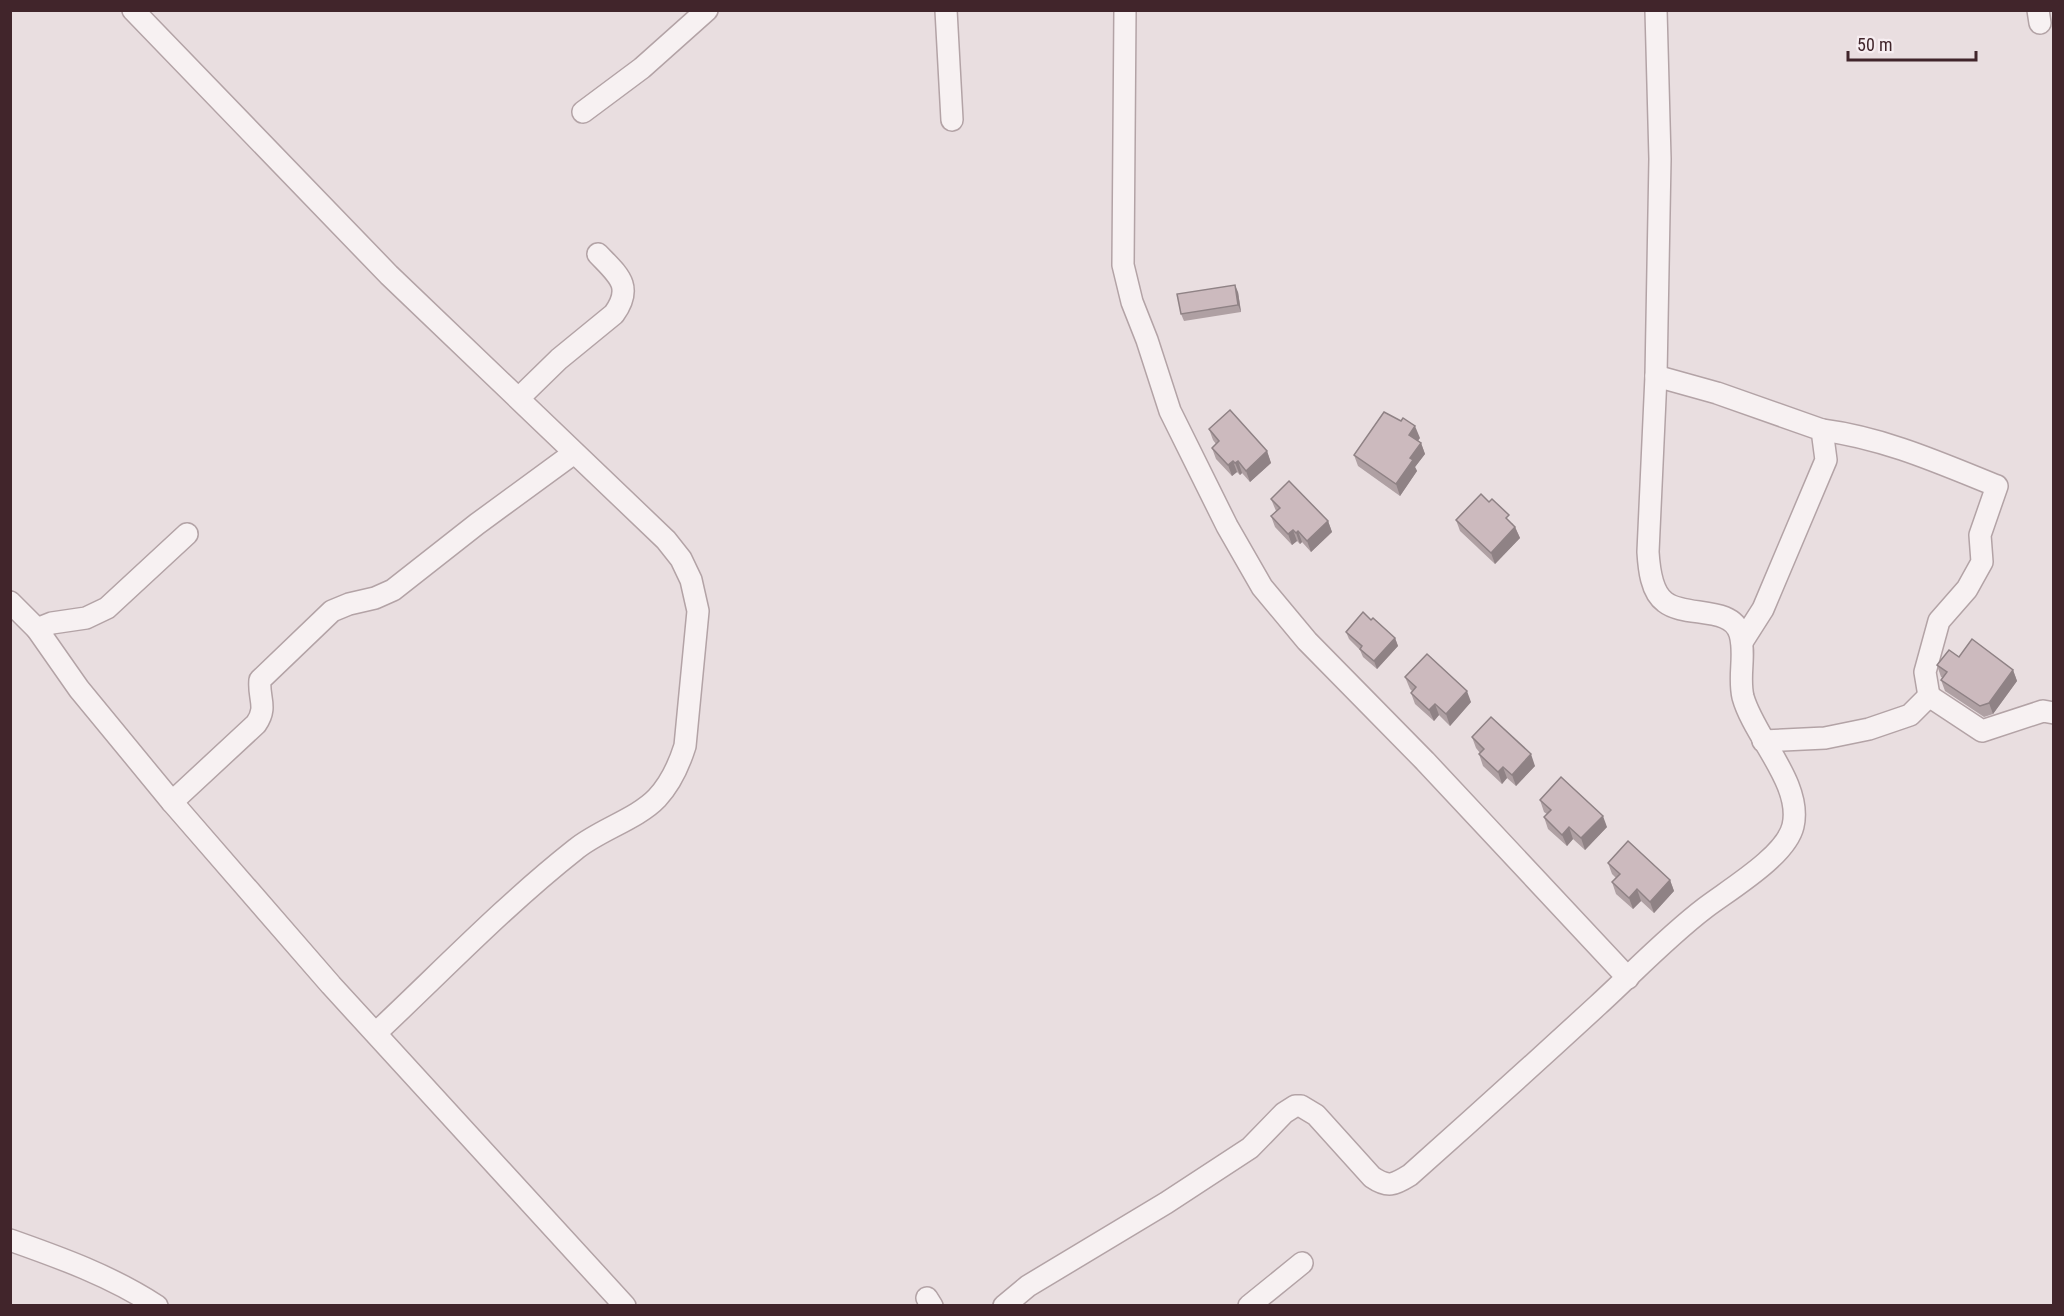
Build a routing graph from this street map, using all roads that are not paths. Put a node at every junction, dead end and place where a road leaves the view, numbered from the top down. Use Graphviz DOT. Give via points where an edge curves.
graph roads {
  1 [pos="133,10"];
  2 [pos="707,10"];
  3 [pos="946,10"];
  4 [pos="1125,10"];
  5 [pos="1656,10"];
  6 [pos="584,112"];
  7 [pos="952,120"];
  8 [pos="598,254"];
  9 [pos="1656,376"];
  10 [pos="519,398"];
  11 [pos="1822,430"];
  12 [pos="574,453"];
  13 [pos="187,534"];
  14 [pos="14,610"];
  15 [pos="37,629"];
  16 [pos="1742,642"];
  17 [pos="1929,696"];
  18 [pos="2054,713"];
  19 [pos="1763,741"];
  20 [pos="172,802"];
  21 [pos="1628,978"];
  22 [pos="377,1032"];
  23 [pos="10,1240"];
  24 [pos="1302,1263"];
  25 [pos="618,1303"];
  26 [pos="157,1305"];
  27 [pos="1004,1305"];
  28 [pos="1249,1305"];
  1 -- 10 [label="street" via="389,274"];
  2 -- 6 [label="street" via="642,68"];
  3 -- 7 [label="street"];
  4 -- 21 [label="street" via="1123,265 1170,411 1227,526 1262,587 1307,641"];
  5 -- 9 [label="street" via="1660,159"];
  8 -- 10 [label="street" via="620,279 624,298 614,314"];
  9 -- 11 [label="street" via="1728,396"];
  9 -- 16 [label="street" via="1648,552 1653,581 1658,594 1676,608 1729,619 1740,631"];
  10 -- 12 [label="street"];
  11 -- 16 [label="street" via="1826,460 1763,609"];
  11 -- 17 [label="street" via="1910,451 1997,486 1980,535 1982,562 1967,589 1939,621 1925,672"];
  12 -- 20 [label="street" via="393,590 332,611 260,680 263,710 256,724"];
  12 -- 22 [label="street" via="666,540 691,580 698,611 686,746 667,786 655,801 577,848"];
  13 -- 15 [label="street" via="106,608 86,618"];
  14 -- 15 [label="street"];
  15 -- 20 [label="street" via="79,689"];
  16 -- 19 [label="street" via="1743,698"];
  17 -- 18 [label="street" via="1982,731 2043,711"];
  17 -- 19 [label="street" via="1910,715 1869,729 1825,738"];
  19 -- 21 [label="street" via="1791,793 1794,813 1790,835 1771,858 1698,914"];
  20 -- 22 [label="street" via="331,985"];
  21 -- 27 [label="street" via="1400,1181 1381,1184 1316,1115 1294,1106 1250,1148 1028,1286"];
  22 -- 25 [label="street"];
  23 -- 26 [label="street" via="63,1258"];
  24 -- 28 [label="street"];
}
